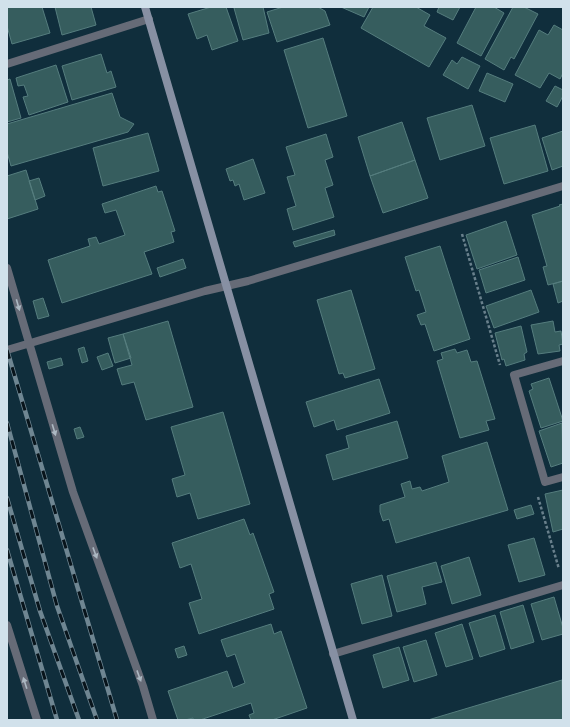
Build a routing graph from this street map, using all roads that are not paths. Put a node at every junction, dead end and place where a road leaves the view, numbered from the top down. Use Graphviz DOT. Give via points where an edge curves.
graph roads {
  1 [pos="145,7"];
  2 [pos="149,19"];
  3 [pos="7,64"];
  4 [pos="563,186"];
  5 [pos="7,268"];
  6 [pos="226,287"];
  7 [pos="28,343"];
  8 [pos="7,350"];
  9 [pos="563,361"];
  10 [pos="563,477"];
  11 [pos="563,585"];
  12 [pos="7,625"];
  13 [pos="333,654"];
  14 [pos="37,720"];
  15 [pos="153,720"];
  16 [pos="353,720"];
  1 -- 2 [label="street"];
  2 -- 3 [label="street"];
  2 -- 6 [label="street"];
  4 -- 6 [label="street"];
  5 -- 7 [label="street, one-way"];
  6 -- 7 [label="street" via="205,290"];
  6 -- 13 [label="street"];
  7 -- 8 [label="street"];
  7 -- 15 [label="street, one-way" via="73,492"];
  9 -- 10 [label="street" via="514,375 545,482"];
  11 -- 13 [label="street"];
  14 -- 12 [label="street, one-way"];
  13 -- 16 [label="street"];
}
